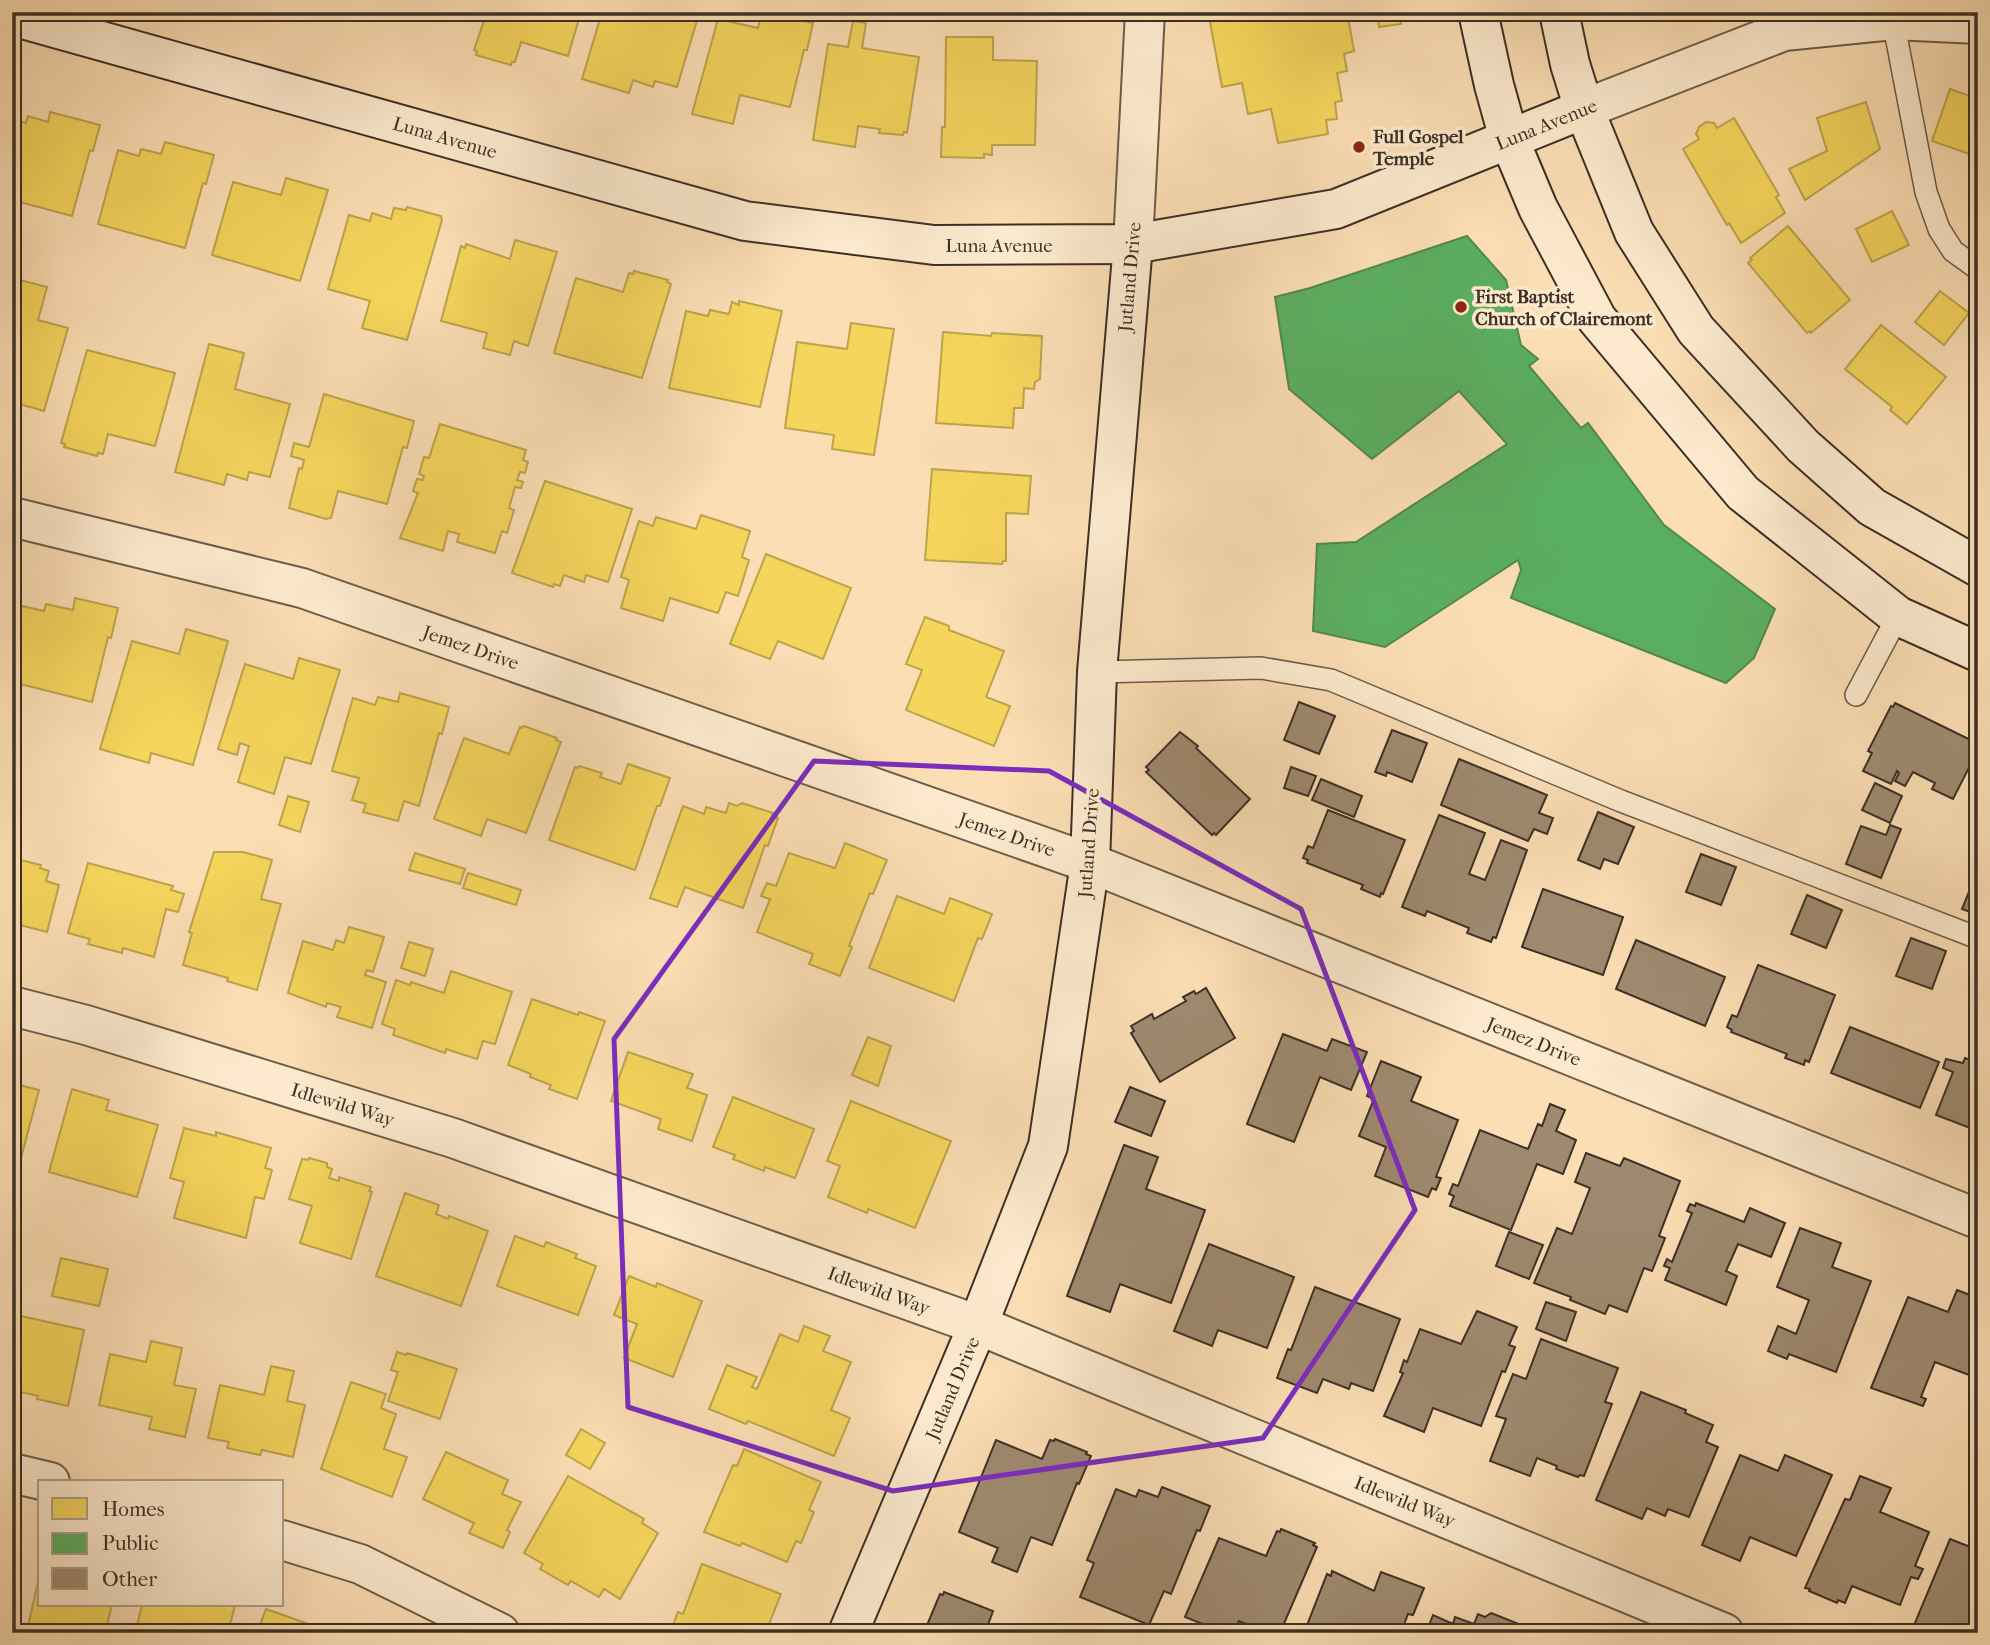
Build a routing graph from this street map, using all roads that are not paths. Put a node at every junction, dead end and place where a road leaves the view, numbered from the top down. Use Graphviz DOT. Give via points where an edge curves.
graph roads {
  1 [pos="1145,12"];
  2 [pos="1478,12"];
  3 [pos="1559,12"];
  4 [pos="12,16"];
  5 [pos="1893,16"];
  6 [pos="1978,24"];
  7 [pos="1584,108"];
  8 [pos="1509,139"];
  9 [pos="1133,244"];
  10 [pos="1978,268"];
  11 [pos="12,517"];
  12 [pos="1978,567"];
  13 [pos="1898,616"];
  14 [pos="1978,652"];
  15 [pos="1097,672"];
  16 [pos="1856,695"];
  17 [pos="1090,863"];
  18 [pos="1978,937"];
  19 [pos="12,1006"];
  20 [pos="1978,1219"];
  21 [pos="978,1325"];
  22 [pos="12,1474"];
  23 [pos="40,1480"];
  24 [pos="284,1541"];
  25 [pos="500,1633"];
  26 [pos="848,1633"];
  27 [pos="1724,1633"];
  1 -- 9 [label="street, Jutland Drive"];
  2 -- 8 [label="street"];
  3 -- 7 [label="street"];
  4 -- 9 [label="street, Luna Avenue" via="745,221 934,245"];
  5 -- 6 [label="street, Luna Avenue"];
  5 -- 7 [label="street, Luna Avenue" via="1784,31"];
  5 -- 10 [label="lane" via="1926,192 1939,229 1953,251"];
  7 -- 8 [label="street, Luna Avenue"];
  7 -- 12 [label="street" via="1634,232 1696,330 1804,446 1872,507"];
  8 -- 9 [label="street, Luna Avenue" via="1336,209"];
  8 -- 13 [label="street" via="1538,208 1597,319 1743,493"];
  9 -- 15 [label="street, Jutland Drive"];
  11 -- 17 [label="street, Jemez Drive" via="302,588"];
  13 -- 14 [label="street"];
  13 -- 16 [label="lane"];
  15 -- 17 [label="street, Jutland Drive"];
  15 -- 18 [label="lane" via="1261,668 1331,680 1621,801"];
  17 -- 20 [label="street, Jemez Drive"];
  17 -- 21 [label="street, Jutland Drive" via="1048,1146"];
  19 -- 21 [label="street, Idlewild Way" via="453,1138"];
  21 -- 26 [label="street, Jutland Drive"];
  21 -- 27 [label="street, Idlewild Way"];
  22 -- 23 [label="street"];
  24 -- 25 [label="street" via="360,1564"];
}
